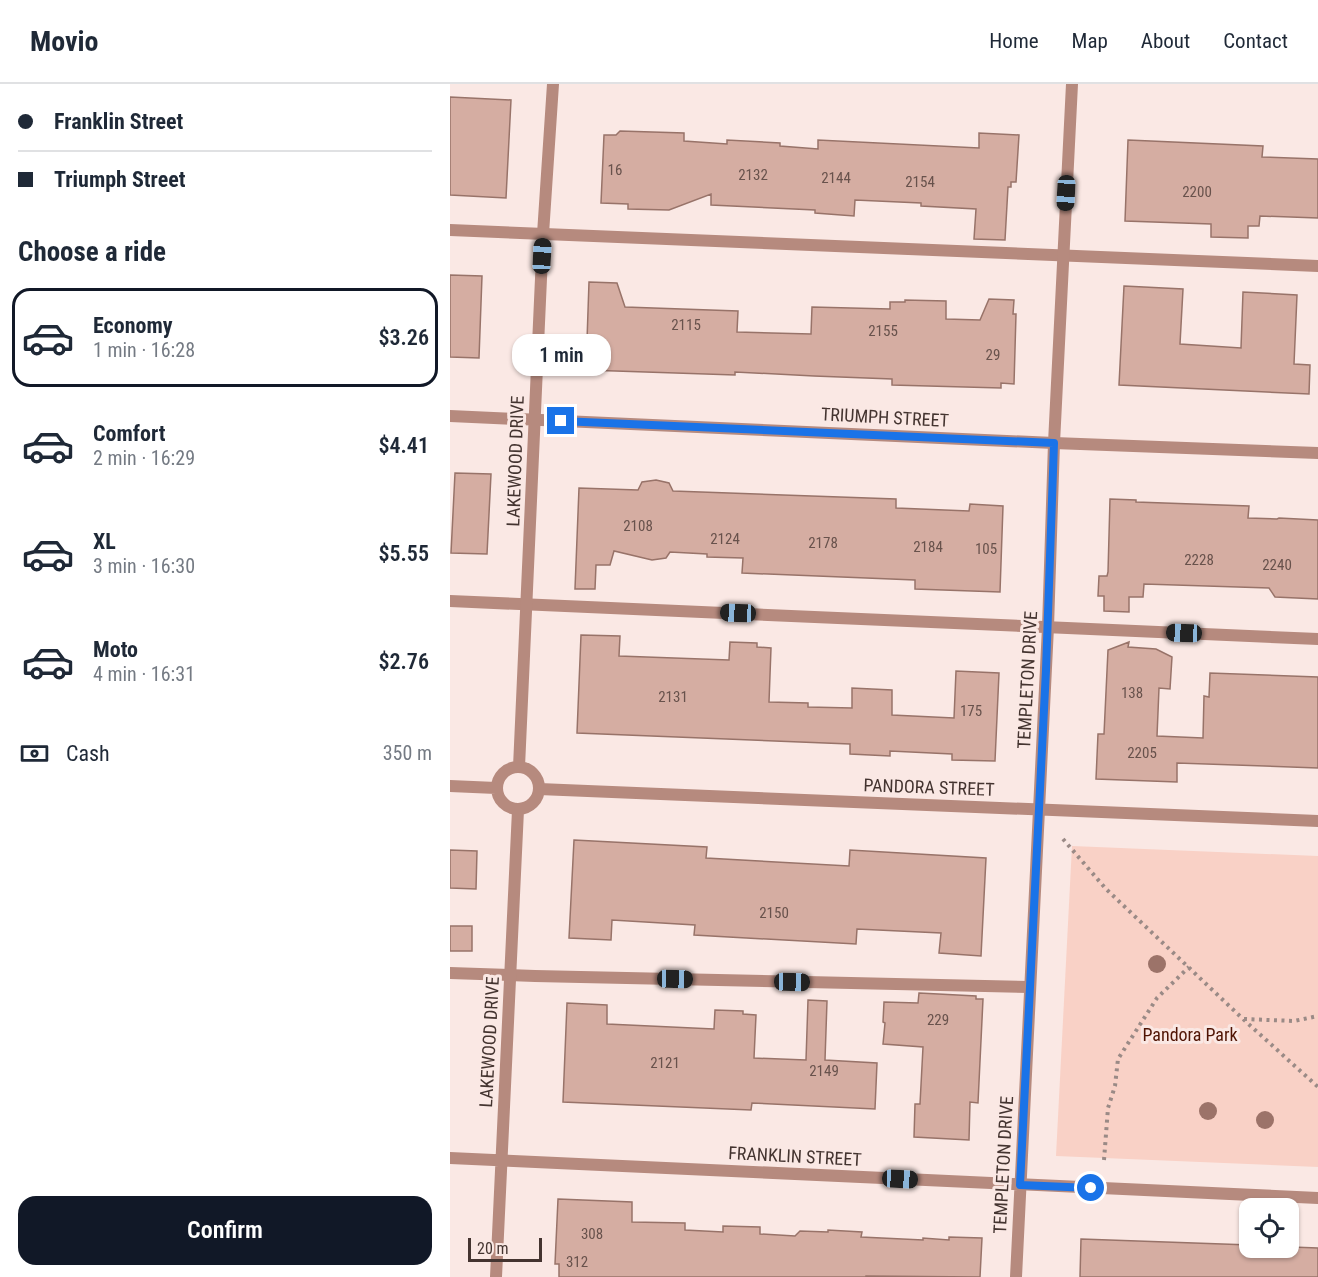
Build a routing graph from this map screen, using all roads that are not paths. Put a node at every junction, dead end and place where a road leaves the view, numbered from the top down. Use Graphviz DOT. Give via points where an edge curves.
graph roads {
  1 [pos="553,84"];
  2 [pos="1072,84"];
  3 [pos="450,230"];
  4 [pos="543,234"];
  5 [pos="1063,256"];
  6 [pos="1318,266"];
  7 [pos="450,416"];
  8 [pos="534,420"];
  9 [pos="1054,443"];
  10 [pos="1318,453"];
  11 [pos="450,601"];
  12 [pos="527,604"];
  13 [pos="1048,627"];
  14 [pos="1318,639"];
  15 [pos="519,767"];
  16 [pos="450,786"];
  17 [pos="496,788"];
  18 [pos="539,789"];
  19 [pos="518,810"];
  20 [pos="1039,810"];
  21 [pos="1318,821"];
  22 [pos="450,973"];
  23 [pos="510,975"];
  24 [pos="1030,987"];
  25 [pos="450,1158"];
  26 [pos="501,1161"];
  27 [pos="1020,1185"];
  28 [pos="1318,1198"];
  29 [pos="496,1277"];
  30 [pos="1016,1277"];
  1 -- 4 [label="street, LAKEWOOD DRIVE"];
  2 -- 5 [label="street, TEMPLETON DRIVE"];
  3 -- 4 [label="street"];
  4 -- 5 [label="street"];
  4 -- 8 [label="street, LAKEWOOD DRIVE"];
  5 -- 6 [label="street"];
  5 -- 9 [label="street, TEMPLETON DRIVE"];
  7 -- 8 [label="street, TRIUMPH STREET"];
  8 -- 9 [label="street, TRIUMPH STREET"];
  8 -- 12 [label="street, LAKEWOOD DRIVE"];
  9 -- 10 [label="street, TRIUMPH STREET"];
  9 -- 13 [label="street, TEMPLETON DRIVE"];
  11 -- 12 [label="street"];
  12 -- 13 [label="street"];
  12 -- 15 [label="street, LAKEWOOD DRIVE"];
  13 -- 14 [label="street"];
  13 -- 20 [label="street, TEMPLETON DRIVE"];
  15 -- 17 [label="street" via="506,771"];
  15 -- 18 [label="street" via="532,772"];
  16 -- 17 [label="street"];
  17 -- 19 [label="street" via="500,801"];
  18 -- 19 [label="street" via="535,802"];
  18 -- 20 [label="street, PANDORA STREET"];
  19 -- 23 [label="street, LAKEWOOD DRIVE"];
  20 -- 21 [label="street, PANDORA STREET"];
  20 -- 24 [label="street, TEMPLETON DRIVE"];
  22 -- 23 [label="street"];
  23 -- 24 [label="street"];
  23 -- 26 [label="street, LAKEWOOD DRIVE"];
  24 -- 27 [label="street, TEMPLETON DRIVE"];
  25 -- 26 [label="street, FRANKLIN STREET"];
  26 -- 27 [label="street, FRANKLIN STREET"];
  26 -- 29 [label="street, LAKEWOOD DRIVE"];
  27 -- 28 [label="street, FRANKLIN STREET"];
  27 -- 30 [label="street, TEMPLETON DRIVE"];
}
